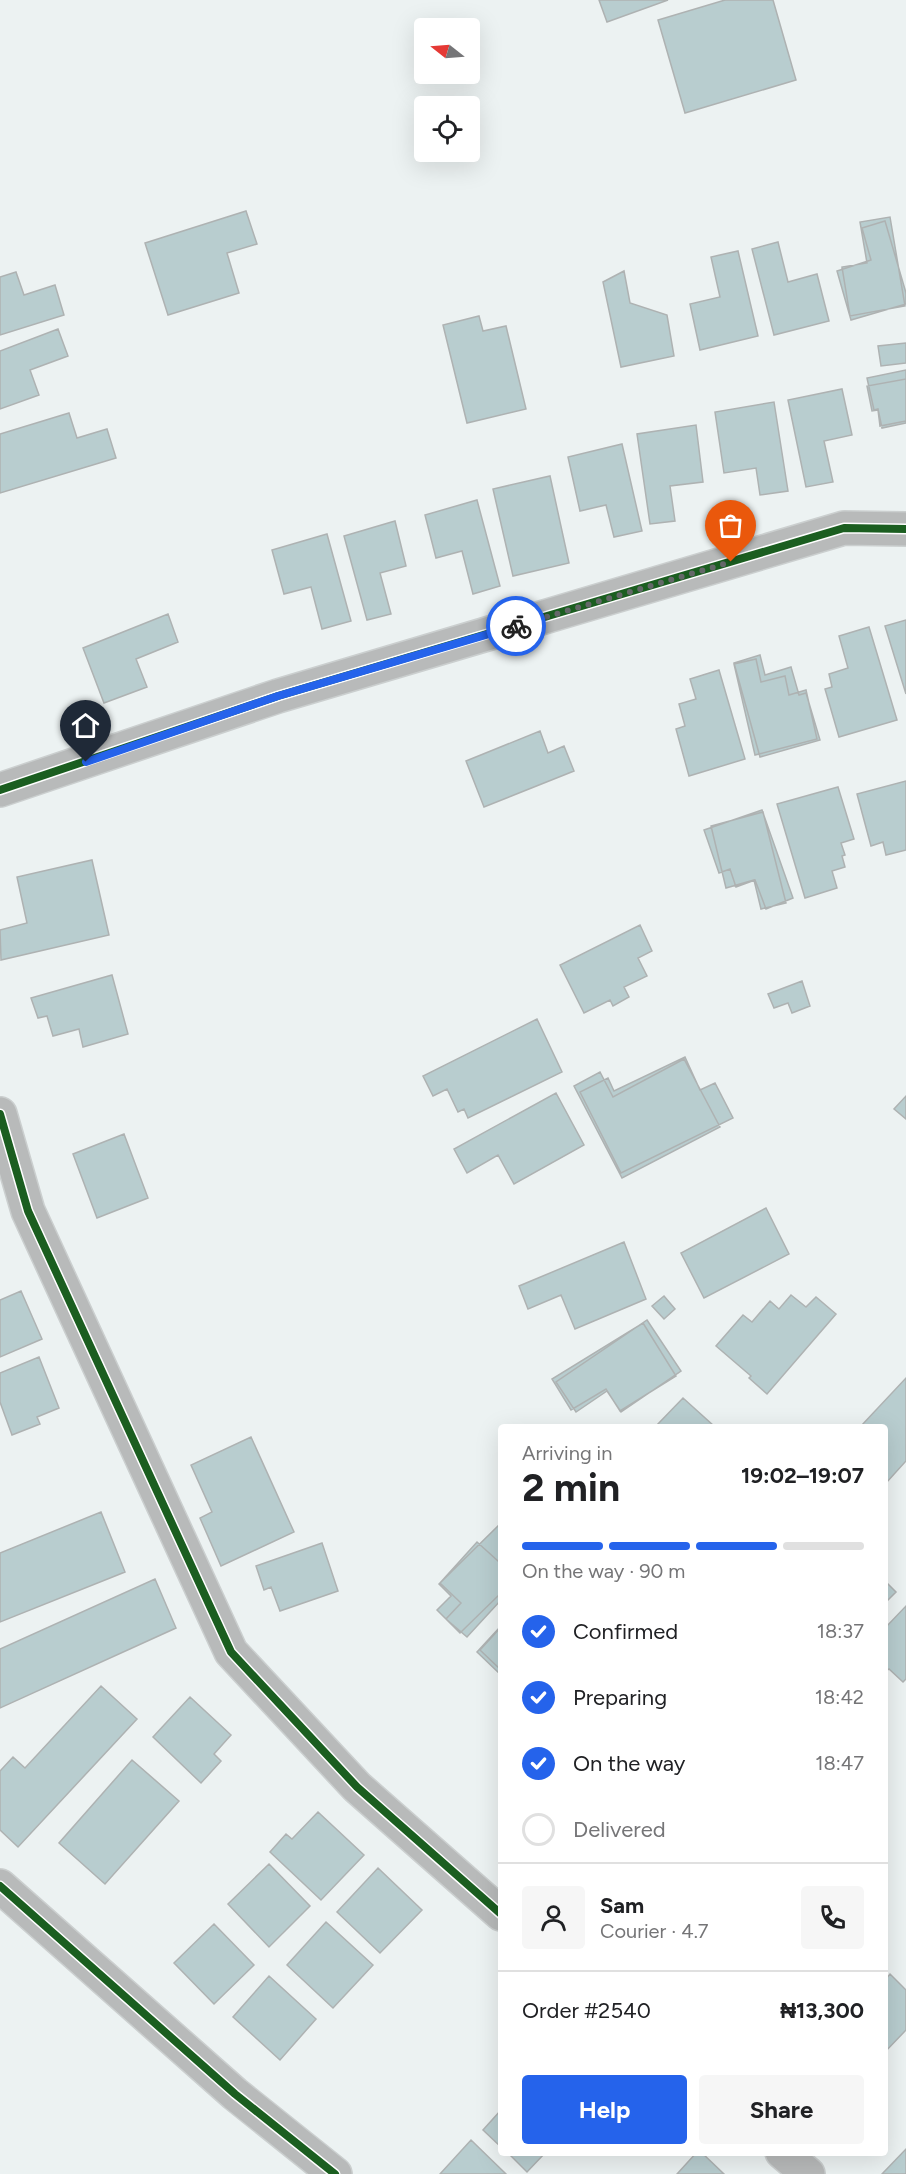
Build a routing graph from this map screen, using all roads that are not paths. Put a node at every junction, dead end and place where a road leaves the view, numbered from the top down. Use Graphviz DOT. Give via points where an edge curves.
graph roads {
  1 [pos="906,529"];
  2 [pos="0,790"];
  3 [pos="0,1114"];
  4 [pos="0,1886"];
  5 [pos="498,1911"];
  6 [pos="787,2156"];
  7 [pos="335,2174"];
  8 [pos="808,2174"];
  1 -- 2 [label="street" via="844,528 278,696"];
  3 -- 5 [label="street" via="28,1211 231,1652 357,1787"];
  4 -- 7 [label="street" via="236,2094"];
  6 -- 8 [label="street"];
}
